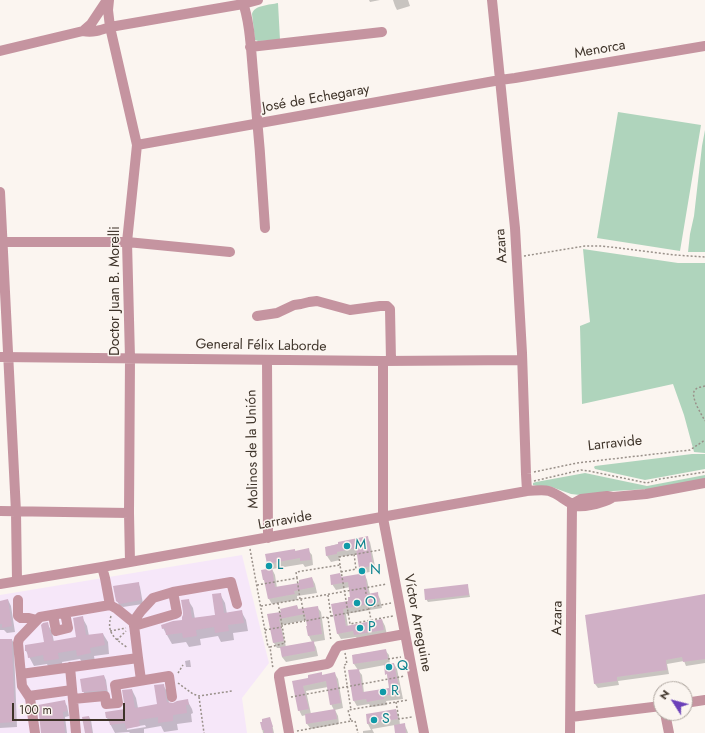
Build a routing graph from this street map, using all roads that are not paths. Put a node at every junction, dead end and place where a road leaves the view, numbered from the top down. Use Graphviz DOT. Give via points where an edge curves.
graph roads {
  1 [pos="108,0"];
  2 [pos="492,0"];
  3 [pos="248,1"];
  4 [pos="110,27"];
  5 [pos="83,31"];
  6 [pos="382,32"];
  7 [pos="705,46"];
  8 [pos="250,47"];
  9 [pos="0,51"];
  10 [pos="500,80"];
  11 [pos="258,123"];
  12 [pos="137,145"];
  13 [pos="0,192"];
  14 [pos="266,228"];
  15 [pos="1,242"];
  16 [pos="127,242"];
  17 [pos="230,252"];
  18 [pos="256,316"];
  19 [pos="4,357"];
  20 [pos="130,358"];
  21 [pos="267,360"];
  22 [pos="522,360"];
  23 [pos="387,361"];
  24 [pos="526,483"];
  25 [pos="705,483"];
  26 [pos="572,504"];
  27 [pos="0,511"];
  28 [pos="16,512"];
  29 [pos="129,513"];
  30 [pos="383,518"];
  31 [pos="268,538"];
  32 [pos="130,562"];
  33 [pos="102,567"];
  34 [pos="17,581"];
  35 [pos="0,584"];
  36 [pos="173,592"];
  37 [pos="18,600"];
  38 [pos="236,604"];
  39 [pos="112,606"];
  40 [pos="65,613"];
  41 [pos="53,615"];
  42 [pos="37,620"];
  43 [pos="134,624"];
  44 [pos="405,634"];
  45 [pos="138,657"];
  46 [pos="70,667"];
  47 [pos="21,674"];
  48 [pos="141,680"];
  49 [pos="115,688"];
  50 [pos="72,694"];
  51 [pos="29,696"];
  52 [pos="105,696"];
  53 [pos="172,697"];
  54 [pos="705,700"];
  55 [pos="693,702"];
  56 [pos="653,707"];
  57 [pos="571,717"];
  58 [pos="667,721"];
  59 [pos="35,733"];
  60 [pos="76,733"];
  61 [pos="289,733"];
  62 [pos="424,733"];
  63 [pos="570,733"];
  64 [pos="669,733"];
  1 -- 4 [label="street, Doctor Juan B. Morelli"];
  1 -- 5 [label="street"];
  2 -- 10 [label="street, Azara"];
  3 -- 4 [label="street"];
  3 -- 8 [label="street" via="246,13"];
  4 -- 5 [label="street" via="90,32"];
  4 -- 12 [label="street, Doctor Juan B. Morelli"];
  5 -- 9 [label="street"];
  6 -- 8 [label="street"];
  7 -- 10 [label="street, Menorca"];
  8 -- 11 [label="street"];
  10 -- 11 [label="street, José de Echegaray"];
  10 -- 22 [label="street, Azara" via="515,228"];
  11 -- 12 [label="street, José de Echegaray"];
  11 -- 14 [label="street"];
  12 -- 16 [label="street, Doctor Juan B. Morelli"];
  13 -- 15 [label="street"];
  15 -- 16 [label="street"];
  15 -- 19 [label="street"];
  16 -- 17 [label="street"];
  16 -- 20 [label="street, Doctor Juan B. Morelli"];
  18 -- 23 [label="street, Víctor Arreguine" via="277,313 294,305 316,301 350,310 387,306 390,309"];
  19 -- 20 [label="street, General Félix Laborde"];
  19 -- 28 [label="street"];
  20 -- 21 [label="street, General Félix Laborde"];
  20 -- 29 [label="street, Doctor Juan B. Morelli"];
  21 -- 23 [label="street, General Félix Laborde"];
  21 -- 31 [label="street, Molinos de la Unión"];
  22 -- 23 [label="street, General Félix Laborde"];
  22 -- 24 [label="street, Azara"];
  23 -- 30 [label="street, Víctor Arreguine"];
  24 -- 26 [label="street, Larravide" via="558,495"];
  24 -- 30 [label="street, Larravide"];
  25 -- 26 [label="street, Larravide" via="613,497 608,501 585,506"];
  26 -- 57 [label="street, Azara"];
  27 -- 28 [label="street"];
  28 -- 29 [label="street"];
  28 -- 34 [label="street"];
  29 -- 32 [label="street, Doctor Juan B. Morelli"];
  30 -- 31 [label="street, Larravide"];
  30 -- 44 [label="street, Víctor Arreguine"];
  31 -- 32 [label="street, Larravide"];
  32 -- 33 [label="street, Larravide"];
  33 -- 34 [label="street, Larravide"];
  33 -- 39 [label="street"];
  34 -- 35 [label="street, Larravide"];
  36 -- 38 [label="street" via="231,582"];
  36 -- 43 [label="street" via="153,598 141,611"];
  36 -- 43 [label="street" via="177,613"];
  37 -- 42 [label="street" via="18,616"];
  39 -- 40 [label="street"];
  39 -- 43 [label="street"];
  40 -- 41 [label="street"];
  40 -- 41 [label="street" via="68,628 56,631"];
  41 -- 42 [label="street"];
  42 -- 47 [label="street" via="19,639"];
  43 -- 45 [label="street"];
  44 -- 61 [label="street" via="340,646 327,664 282,672 279,676"];
  44 -- 62 [label="street, Víctor Arreguine"];
  45 -- 46 [label="street"];
  45 -- 48 [label="street"];
  46 -- 47 [label="street"];
  46 -- 50 [label="street"];
  47 -- 51 [label="street" via="22,686"];
  48 -- 49 [label="street" via="115,685"];
  48 -- 53 [label="street" via="171,678"];
  49 -- 52 [label="street" via="105,693"];
  49 -- 52 [label="street" via="118,703 106,704"];
  50 -- 51 [label="street"];
  50 -- 52 [label="street"];
  50 -- 60 [label="street"];
  51 -- 59 [label="street"];
  54 -- 55 [label="street"];
  56 -- 57 [label="street"];
  57 -- 63 [label="street, Azara"];
  58 -- 64 [label="street"];
}
